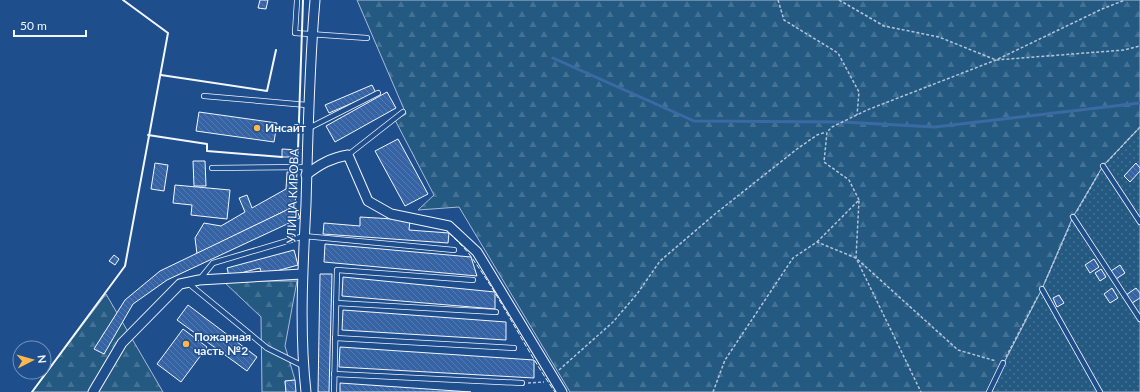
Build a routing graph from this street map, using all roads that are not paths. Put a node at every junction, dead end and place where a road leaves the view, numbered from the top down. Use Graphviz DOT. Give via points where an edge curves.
graph roads {
  1 [pos="315,0"];
  2 [pos="297,1"];
  3 [pos="312,35"];
  4 [pos="368,38"];
  5 [pos="378,93"];
  6 [pos="204,96"];
  7 [pos="308,105"];
  8 [pos="403,112"];
  9 [pos="307,129"];
  10 [pos="348,156"];
  11 [pos="1104,166"];
  12 [pos="212,168"];
  13 [pos="306,171"];
  14 [pos="1073,217"];
  15 [pos="1140,222"];
  16 [pos="304,236"];
  17 [pos="454,250"];
  18 [pos="302,274"];
  19 [pos="199,280"];
  20 [pos="473,280"];
  21 [pos="186,281"];
  22 [pos="1042,289"];
  23 [pos="336,303"];
  24 [pos="496,312"];
  25 [pos="1140,319"];
  26 [pos="335,338"];
  27 [pos="514,348"];
  28 [pos="1003,363"];
  29 [pos="303,366"];
  30 [pos="334,374"];
  31 [pos="522,383"];
  32 [pos="93,392"];
  33 [pos="306,392"];
  34 [pos="334,392"];
  35 [pos="562,392"];
  36 [pos="989,392"];
  37 [pos="1100,392"];
  1 -- 3 [label="street, УЛИЦА КИРОВА"];
  2 -- 3 [label="lane" via="295,33"];
  3 -- 4 [label="lane"];
  3 -- 7 [label="street, УЛИЦА КИРОВА"];
  5 -- 9 [label="lane"];
  6 -- 7 [label="lane"];
  7 -- 9 [label="street, УЛИЦА КИРОВА"];
  8 -- 10 [label="lane"];
  9 -- 13 [label="street, УЛИЦА КИРОВА"];
  10 -- 13 [label="street" via="334,158"];
  10 -- 35 [label="street" via="368,201 392,214 450,226 477,252"];
  11 -- 15 [label="lane"];
  12 -- 13 [label="lane"];
  13 -- 16 [label="street, УЛИЦА КИРОВА"];
  14 -- 25 [label="lane"];
  16 -- 17 [label="lane"];
  16 -- 18 [label="street, УЛИЦА КИРОВА"];
  16 -- 19 [label="lane" via="213,263"];
  18 -- 19 [label="street"];
  18 -- 29 [label="street, УЛИЦА КИРОВА"];
  19 -- 21 [label="street"];
  20 -- 23 [label="lane" via="337,270"];
  21 -- 29 [label="lane" via="267,348"];
  21 -- 32 [label="street" via="180,284 122,343"];
  22 -- 37 [label="lane"];
  23 -- 24 [label="lane"];
  23 -- 26 [label="lane"];
  26 -- 27 [label="lane"];
  26 -- 30 [label="lane"];
  28 -- 36 [label="lane"];
  29 -- 33 [label="street, УЛИЦА КИРОВА"];
  30 -- 31 [label="lane"];
  30 -- 34 [label="lane"];
}
